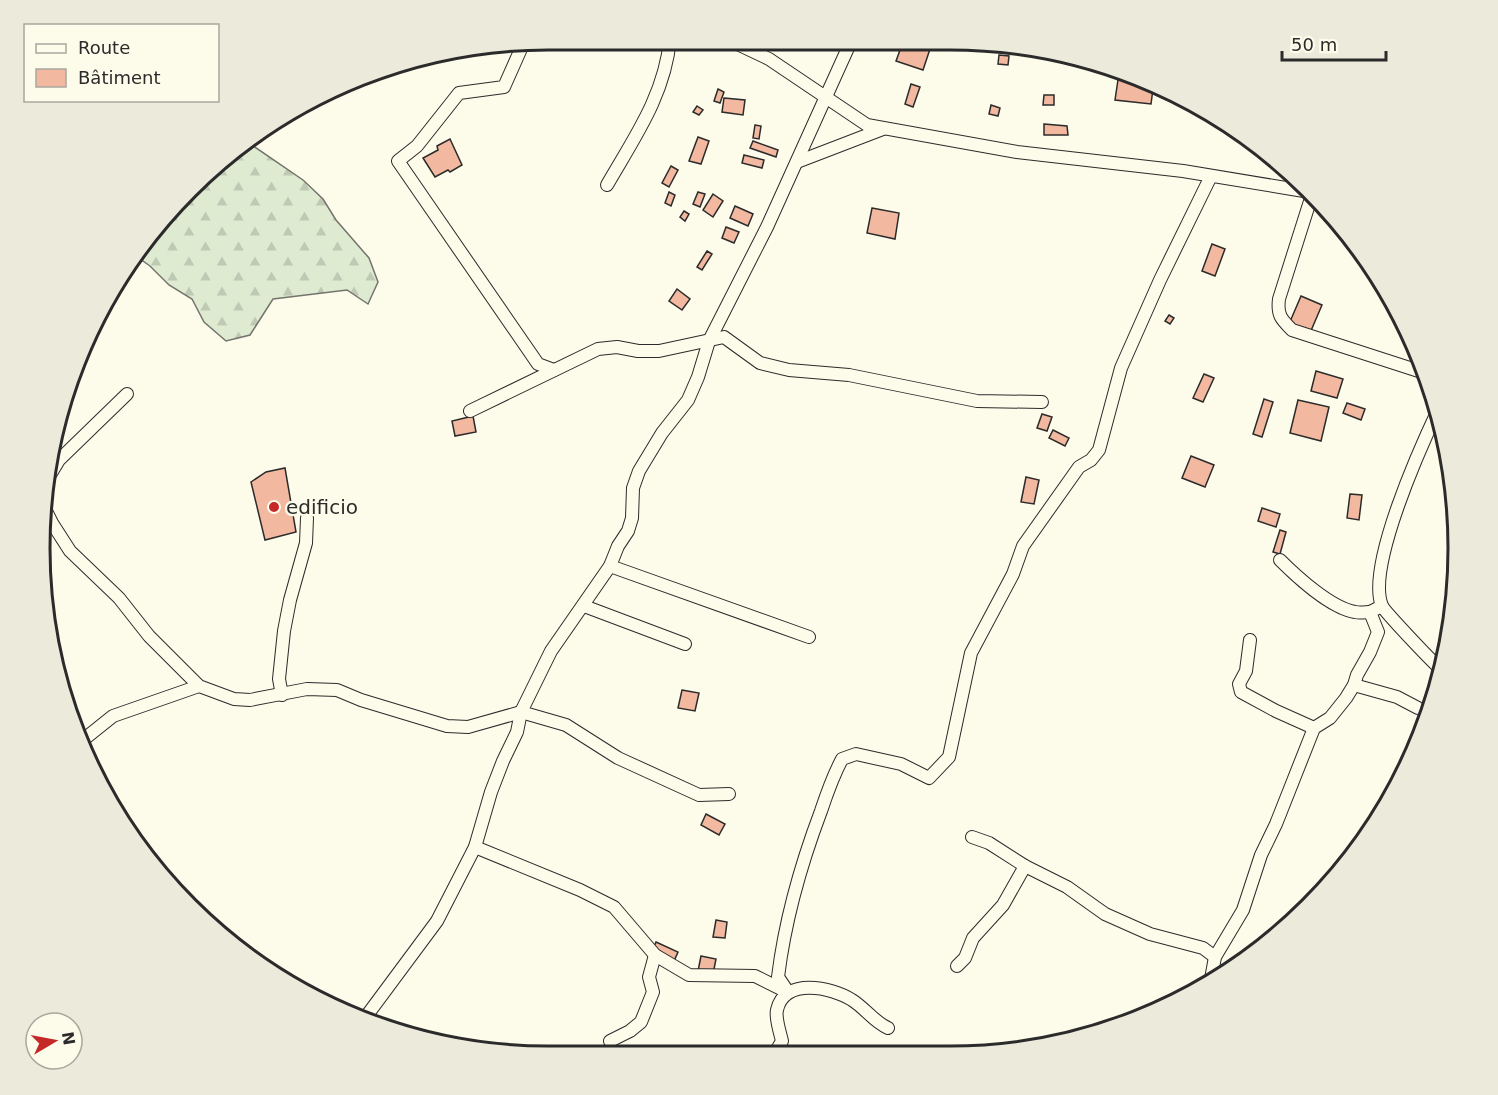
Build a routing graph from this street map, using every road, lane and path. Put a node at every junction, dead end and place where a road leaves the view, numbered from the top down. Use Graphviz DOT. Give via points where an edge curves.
graph roads {
  1 [pos="669,50"];
  2 [pos="750,50"];
  3 [pos="847,50"];
  4 [pos="520,51"];
  5 [pos="827,98"];
  6 [pos="884,128"];
  7 [pos="797,162"];
  8 [pos="1211,176"];
  9 [pos="607,185"];
  10 [pos="1297,190"];
  11 [pos="1310,202"];
  12 [pos="710,341"];
  13 [pos="554,370"];
  14 [pos="1416,370"];
  15 [pos="127,394"];
  16 [pos="1042,402"];
  17 [pos="470,411"];
  18 [pos="1433,422"];
  19 [pos="57,464"];
  20 [pos="307,518"];
  21 [pos="51,521"];
  22 [pos="1280,560"];
  23 [pos="610,566"];
  24 [pos="584,606"];
  25 [pos="1382,606"];
  26 [pos="1370,612"];
  27 [pos="809,637"];
  28 [pos="1250,640"];
  29 [pos="686,644"];
  30 [pos="1435,664"];
  31 [pos="1354,685"];
  32 [pos="199,686"];
  33 [pos="282,695"];
  34 [pos="1418,708"];
  35 [pos="522,712"];
  36 [pos="1314,728"];
  37 [pos="86,736"];
  38 [pos="729,794"];
  39 [pos="972,837"];
  40 [pos="475,847"];
  41 [pos="1025,866"];
  42 [pos="656,955"];
  43 [pos="1215,957"];
  44 [pos="957,966"];
  45 [pos="1212,972"];
  46 [pos="788,992"];
  47 [pos="369,1012"];
  48 [pos="888,1028"];
  49 [pos="610,1041"];
  50 [pos="779,1046"];
  1 -- 9 [label="street" via="653,106"];
  2 -- 5 [label="street"];
  3 -- 5 [label="street"];
  4 -- 13 [label="street" via="504,87 459,93 417,146 398,161 538,364"];
  5 -- 6 [label="street" via="867,125"];
  5 -- 7 [label="street"];
  6 -- 7 [label="street"];
  6 -- 8 [label="street" via="1017,152"];
  7 -- 12 [label="street"];
  8 -- 10 [label="street"];
  8 -- 46 [label="street" via="1121,368 1099,450 1079,467 1023,546 1013,574 971,653 949,757 929,778 901,764 856,754 842,759 835,772 809,842 783,939 778,977"];
  11 -- 14 [label="street" via="1279,299 1277,312 1281,320 1292,330"];
  12 -- 13 [label="street" via="659,351 598,349"];
  12 -- 16 [label="street" via="724,337 760,363 789,370 849,375 977,401"];
  12 -- 23 [label="street" via="688,400 639,471 633,489 632,518"];
  13 -- 17 [label="street"];
  15 -- 19 [label="street"];
  18 -- 25 [label="street" via="1407,477 1383,558"];
  20 -- 33 [label="street" via="306,543 284,631 279,679"];
  21 -- 32 [label="street" via="70,551"];
  22 -- 26 [label="street" via="1327,599 1355,612"];
  23 -- 24 [label="street"];
  23 -- 27 [label="street"];
  24 -- 29 [label="street"];
  24 -- 35 [label="street" via="550,651"];
  25 -- 26 [label="street"];
  25 -- 30 [label="street"];
  26 -- 31 [label="street" via="1378,632"];
  28 -- 36 [label="street" via="1246,671 1239,684 1241,692"];
  31 -- 34 [label="street"];
  31 -- 36 [label="street" via="1330,718"];
  32 -- 33 [label="street" via="234,699"];
  32 -- 37 [label="street" via="113,716"];
  33 -- 35 [label="street" via="337,690 447,726 468,727"];
  35 -- 38 [label="street" via="566,725 618,758 699,795"];
  35 -- 40 [label="street"];
  36 -- 43 [label="street" via="1261,855 1243,910"];
  39 -- 41 [label="street"];
  40 -- 42 [label="street" via="614,907"];
  40 -- 47 [label="street" via="437,921"];
  41 -- 43 [label="street" via="1067,887 1104,914 1150,934 1203,948"];
  41 -- 44 [label="street" via="1003,905 973,938"];
  42 -- 46 [label="street" via="689,975 755,976"];
  42 -- 49 [label="street" via="649,977 653,992 641,1022"];
  43 -- 45 [label="street"];
  46 -- 48 [label="street" via="803,987 840,993"];
  46 -- 50 [label="street" via="777,1010 782,1041"];
}
